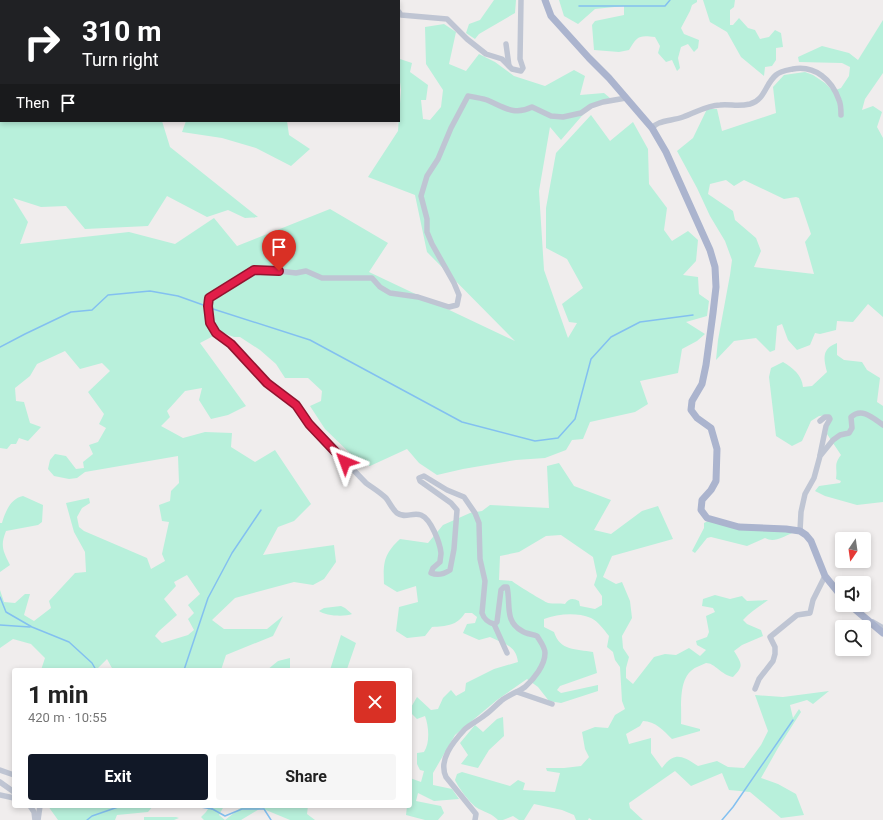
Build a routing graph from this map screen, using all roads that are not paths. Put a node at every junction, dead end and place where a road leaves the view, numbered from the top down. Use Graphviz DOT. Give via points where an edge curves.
graph roads {
  1 [pos="521,0"];
  2 [pos="545,0"];
  3 [pos="400,14"];
  4 [pos="506,44"];
  5 [pos="509,66"];
  6 [pos="626,98"];
  7 [pos="841,115"];
  8 [pos="652,128"];
  9 [pos="820,421"];
  10 [pos="883,425"];
  11 [pos="820,456"];
  12 [pos="800,531"];
  13 [pos="824,576"];
  14 [pos="835,589"];
  15 [pos="859,612"];
  16 [pos="869,620"];
  17 [pos="871,621"];
  18 [pos="871,622"];
  19 [pos="494,624"];
  20 [pos="883,628"];
  21 [pos="883,633"];
  22 [pos="507,653"];
  23 [pos="755,689"];
  24 [pos="517,692"];
  25 [pos="552,704"];
  26 [pos="0,770"];
  27 [pos="12,773"];
  28 [pos="0,782"];
  29 [pos="12,791"];
  30 [pos="0,796"];
  31 [pos="12,798"];
  32 [pos="31,808"];
  33 [pos="40,808"];
  34 [pos="35,820"];
  35 [pos="38,820"];
  36 [pos="475,820"];
  1 -- 5 [label="street" via="520,59 523,68 521,72"];
  2 -- 6 [label="main road" via="551,16"];
  3 -- 5 [label="street" via="447,19 466,39 486,54 502,58"];
  4 -- 5 [label="street"];
  6 -- 8 [label="main road"];
  6 -- 19 [label="street" via="603,102 581,113 563,117 551,116 532,107 516,111 486,99 468,96 438,159 427,176 421,196 427,219 427,232 459,295 457,305 449,307 418,297 390,293 372,278 322,278 306,271 296,273 254,270 209,298 210,323 216,333 231,344 267,383 296,405 309,424 366,483 387,499 396,512 402,516 422,516 429,522 441,553 440,562 431,573 444,574 450,570 457,510 420,481 420,478 424,476 468,501 479,523 480,559 485,581 482,613 488,622"];
  7 -- 8 [label="street" via="840,101 826,78 811,69 797,68 776,74 762,97 752,103 706,107 681,118 657,123"];
  8 -- 12 [label="main road" via="688,200 715,267 716,287 706,365 702,384 692,401 691,410 711,428 717,449 716,481 702,500 701,510 707,518 739,527"];
  9 -- 11 [label="street" via="825,417 830,419 826,426"];
  10 -- 11 [label="street" via="868,414 855,414 851,417 850,433 833,440"];
  11 -- 12 [label="street" via="814,478 805,494"];
  12 -- 13 [label="main road" via="811,541"];
  13 -- 14 [label="main road"];
  13 -- 23 [label="street" via="810,613 797,615 770,637 775,654"];
  15 -- 16 [label="main road"];
  17 -- 20 [label="street"];
  18 -- 21 [label="main road"];
  19 -- 22 [label="street"];
  19 -- 24 [label="street" via="497,622 501,590 504,587 507,588 511,621 523,632 537,636 543,645 545,653 539,670 530,682"];
  24 -- 25 [label="street"];
  24 -- 36 [label="street" via="502,700 465,729 448,750 444,761 443,771 446,778 476,814"];
  26 -- 27 [label="street"];
  28 -- 29 [label="street"];
  30 -- 31 [label="street"];
  32 -- 34 [label="street"];
  33 -- 35 [label="street"];
}
